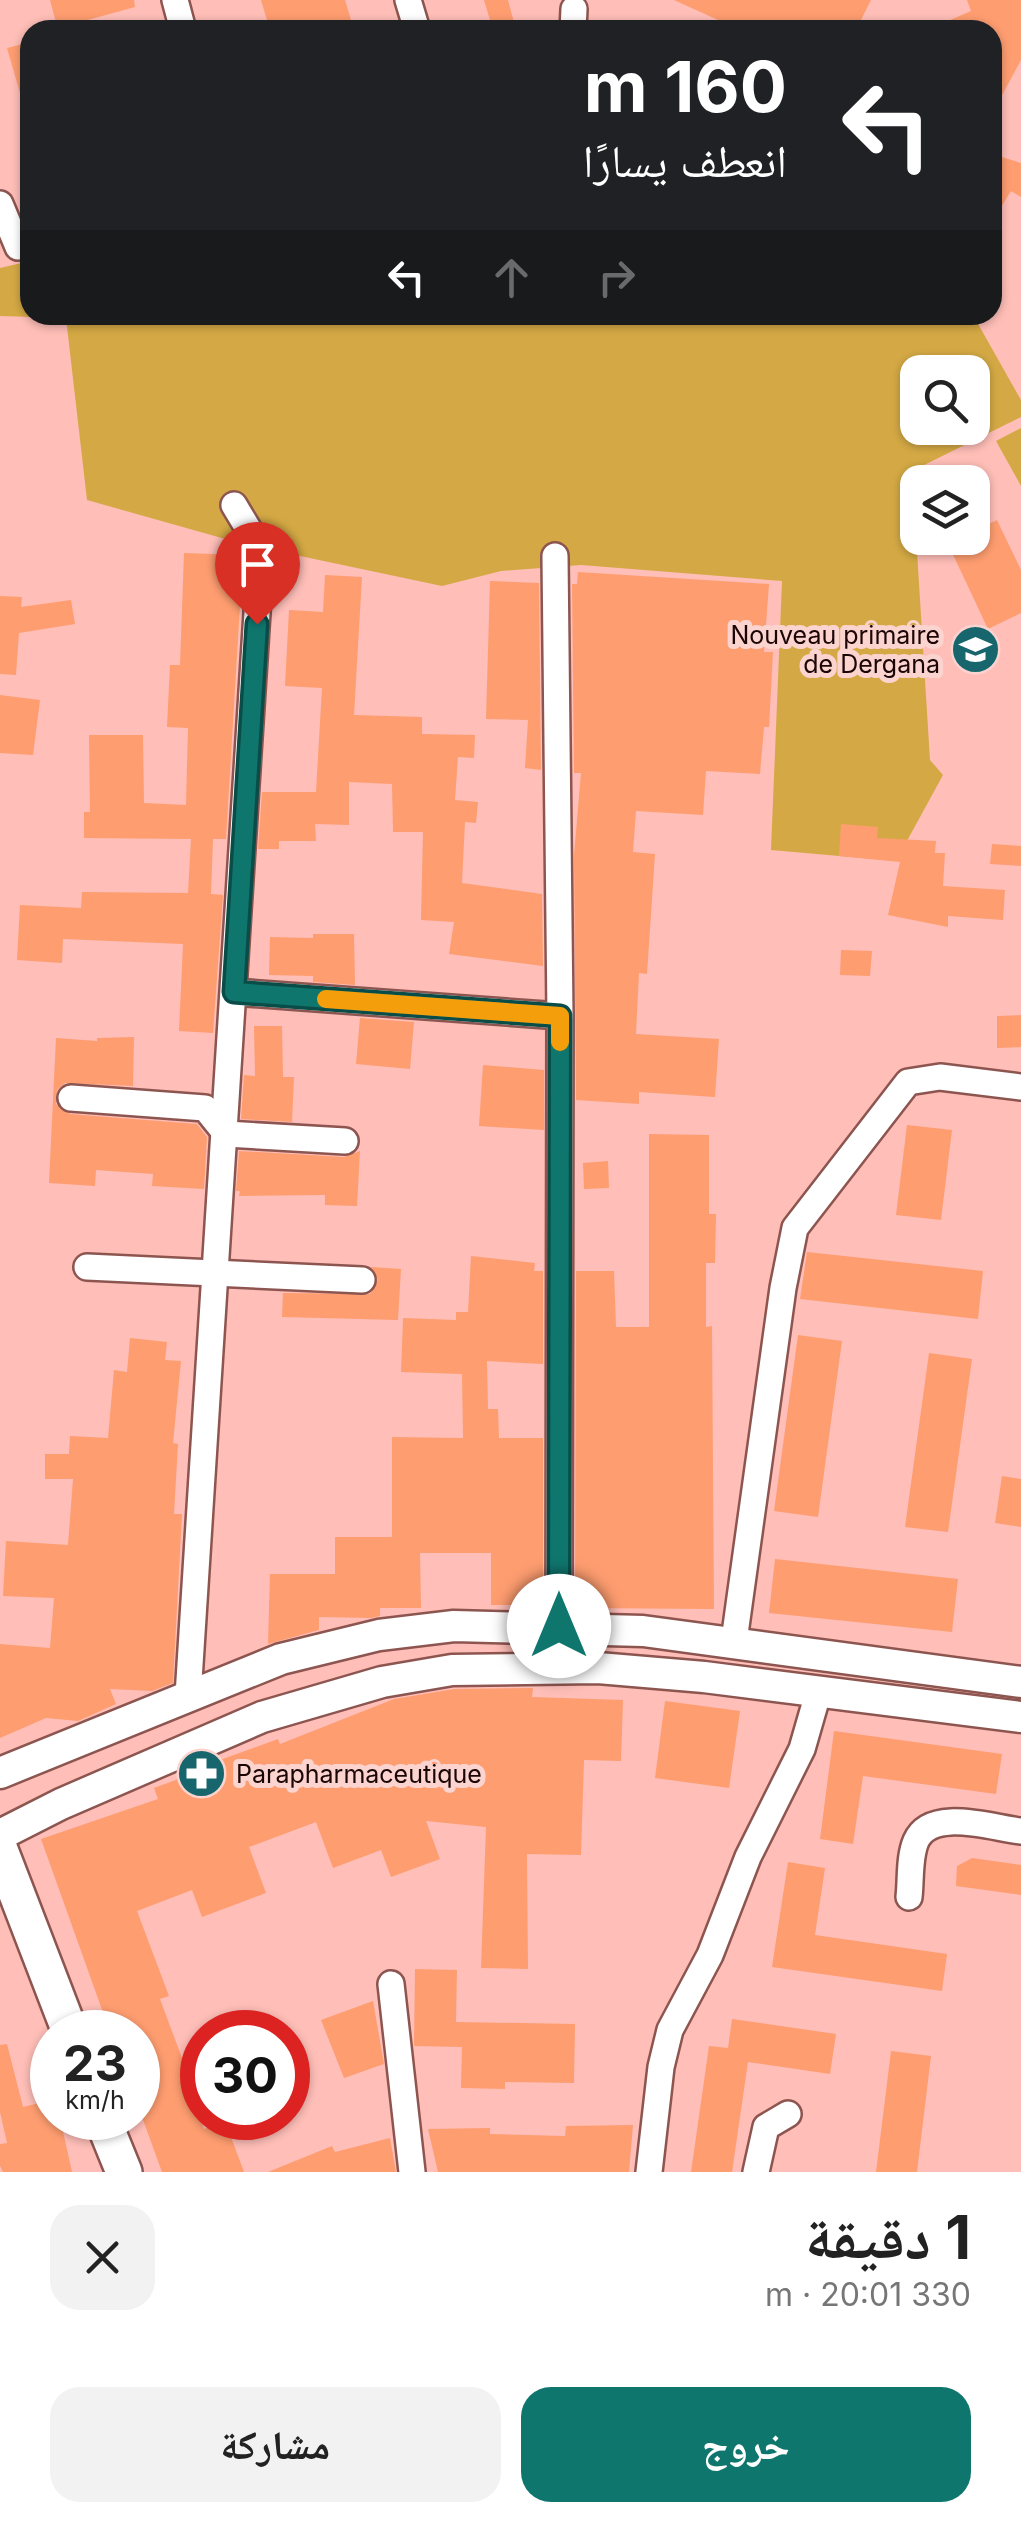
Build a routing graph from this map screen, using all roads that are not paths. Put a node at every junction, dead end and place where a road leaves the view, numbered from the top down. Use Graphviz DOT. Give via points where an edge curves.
graph roads {
  1 [pos="0,204"];
  2 [pos="16,247"];
  3 [pos="234,506"];
  4 [pos="555,556"];
  5 [pos="234,992"];
  6 [pos="560,1016"];
  7 [pos="1021,1087"];
  8 [pos="71,1098"];
  9 [pos="226,1134"];
  10 [pos="346,1141"];
  11 [pos="87,1267"];
  12 [pos="215,1275"];
  13 [pos="362,1280"];
  14 [pos="559,1626"];
  15 [pos="734,1641"];
  16 [pos="786,1650"];
  17 [pos="1021,1682"];
  18 [pos="780,1686"];
  19 [pos="819,1690"];
  20 [pos="179,1700"];
  21 [pos="1021,1716"];
  22 [pos="186,1750"];
  23 [pos="0,1773"];
  24 [pos="1021,1831"];
  25 [pos="0,1835"];
  26 [pos="0,1850"];
  27 [pos="909,1898"];
  28 [pos="390,1984"];
  29 [pos="62,2010"];
  30 [pos="788,2114"];
  31 [pos="111,2140"];
  32 [pos="124,2172"];
  33 [pos="412,2172"];
  34 [pos="649,2172"];
  35 [pos="756,2172"];
  1 -- 2 [label="street"];
  3 -- 5 [label="street" via="261,550"];
  4 -- 6 [label="street"];
  5 -- 6 [label="street"];
  5 -- 9 [label="street"];
  6 -- 14 [label="street"];
  7 -- 15 [label="street" via="940,1077 908,1082 795,1228"];
  8 -- 9 [label="street" via="206,1108"];
  9 -- 10 [label="street"];
  9 -- 12 [label="street"];
  11 -- 12 [label="street"];
  12 -- 13 [label="street"];
  12 -- 20 [label="street"];
  14 -- 15 [label="street"];
  14 -- 20 [label="street" via="454,1626 362,1638 281,1659"];
  15 -- 16 [label="street"];
  16 -- 17 [label="street"];
  16 -- 18 [label="street"];
  18 -- 19 [label="street"];
  18 -- 22 [label="street" via="598,1668 452,1670 324,1698"];
  19 -- 21 [label="street"];
  19 -- 34 [label="street" via="796,1763 670,2030"];
  20 -- 22 [label="street"];
  20 -- 23 [label="street"];
  22 -- 25 [label="street"];
  24 -- 27 [label="street" via="945,1822 926,1829 914,1846"];
  26 -- 29 [label="main road"];
  28 -- 33 [label="street"];
  30 -- 35 [label="street" via="766,2128"];
  31 -- 32 [label="main road"];
}
